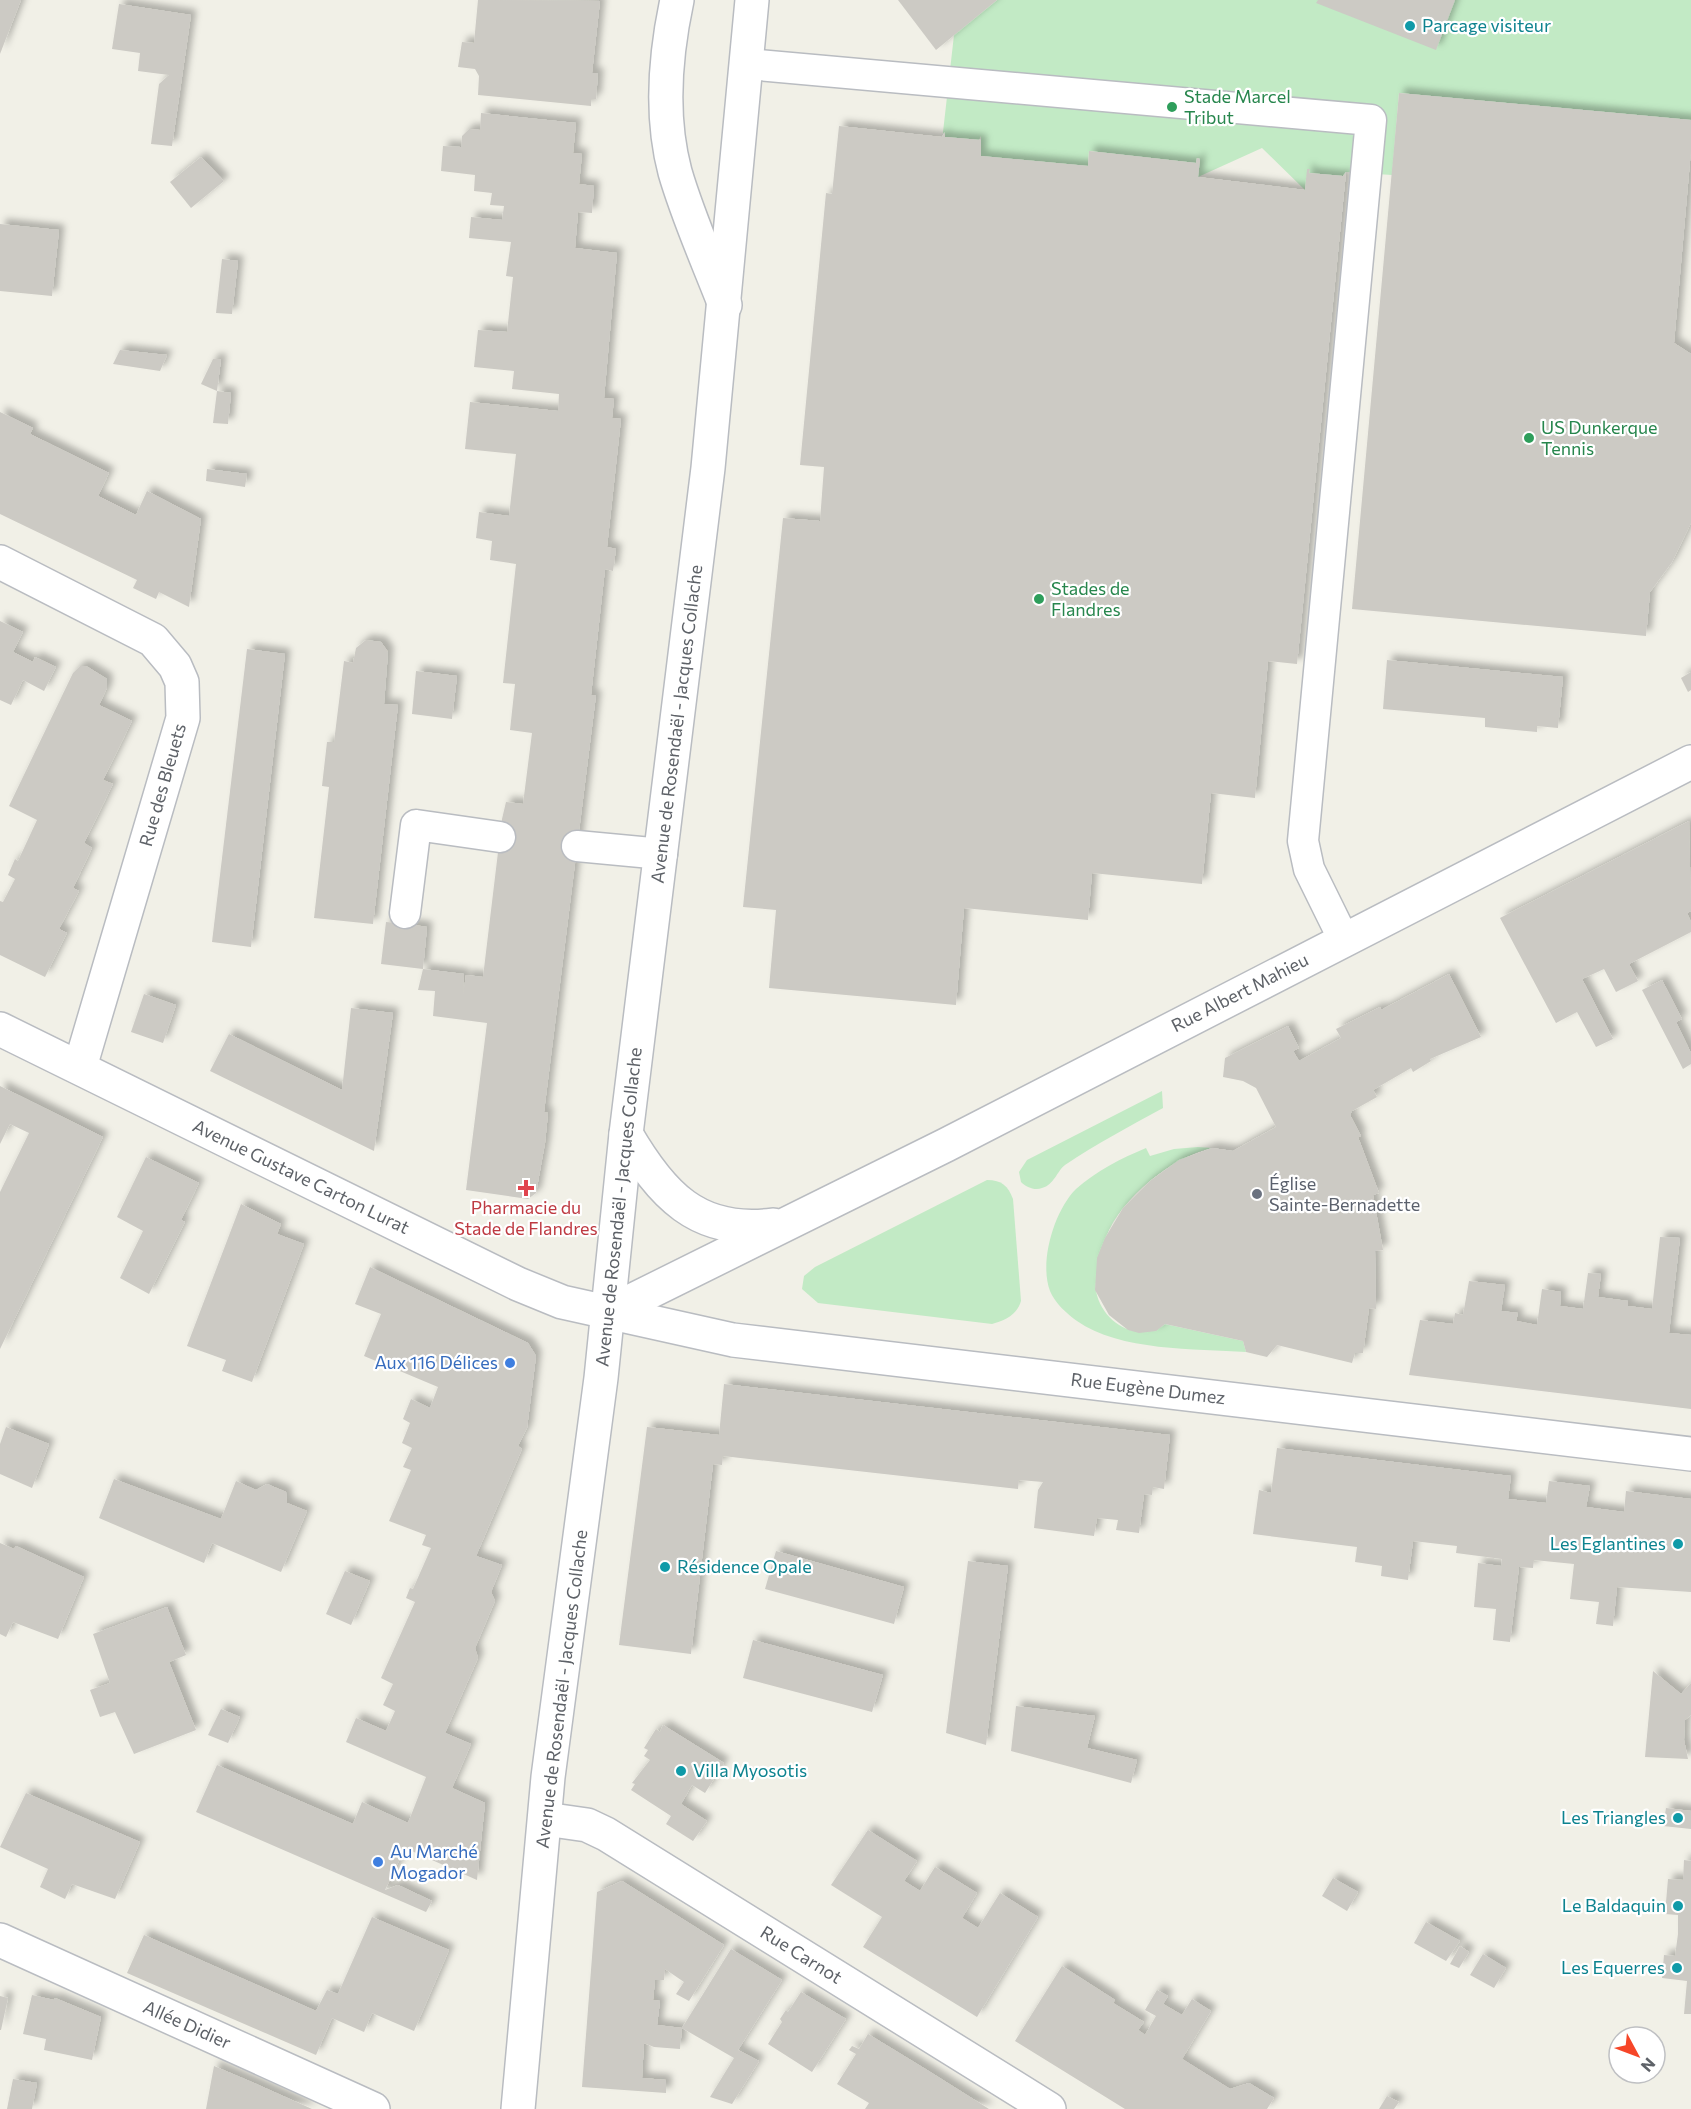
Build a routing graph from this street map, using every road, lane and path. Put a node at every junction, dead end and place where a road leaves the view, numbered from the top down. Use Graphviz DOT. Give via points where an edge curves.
graph roads {
  1 [pos="677,0"];
  2 [pos="753,0"];
  3 [pos="747,64"];
  4 [pos="725,305"];
  5 [pos="0,562"];
  6 [pos="1691,762"];
  7 [pos="500,837"];
  8 [pos="577,846"];
  9 [pos="662,854"];
  10 [pos="405,913"];
  11 [pos="1344,940"];
  12 [pos="0,1029"];
  13 [pos="80,1067"];
  14 [pos="626,1134"];
  15 [pos="789,1223"];
  16 [pos="607,1313"];
  17 [pos="1691,1454"];
  18 [pos="545,1819"];
  19 [pos="0,1940"];
  20 [pos="373,2109"];
  21 [pos="518,2109"];
  22 [pos="1049,2109"];
  1 -- 4 [label="street, Avenue de Rosendaël - Jacques Collache" via="668,51 669,139 683,198"];
  2 -- 3 [label="street, Avenue de Rosendaël - Jacques Collache"];
  3 -- 4 [label="street, Avenue de Rosendaël - Jacques Collache"];
  3 -- 11 [label="lane" via="1371,120 1304,841 1309,869"];
  4 -- 9 [label="street, Avenue de Rosendaël - Jacques Collache"];
  5 -- 13 [label="street, Rue des Bleuets" via="153,640 175,666 184,698 183,718"];
  6 -- 11 [label="street, Rue Albert Mahieu"];
  7 -- 10 [label="lane" via="416,825"];
  8 -- 9 [label="lane"];
  9 -- 14 [label="street, Avenue de Rosendaël - Jacques Collache"];
  11 -- 15 [label="street, Rue Albert Mahieu"];
  12 -- 13 [label="street, Avenue Gustave Carton Lurat"];
  13 -- 16 [label="street, Avenue Gustave Carton Lurat" via="518,1284 562,1302"];
  14 -- 15 [label="street, Rue Albert Mahieu" via="650,1173 694,1214 729,1227"];
  14 -- 16 [label="street, Avenue de Rosendaël - Jacques Collache"];
  15 -- 16 [label="street, Rue Albert Mahieu"];
  16 -- 17 [label="street, Rue Eugène Dumez" via="734,1340"];
  16 -- 18 [label="street, Avenue de Rosendaël - Jacques Collache"];
  18 -- 21 [label="street, Avenue de Rosendaël - Jacques Collache"];
  18 -- 22 [label="street, Rue Carnot" via="587,1825 606,1833"];
  19 -- 20 [label="street, Allée Didier"];
}
